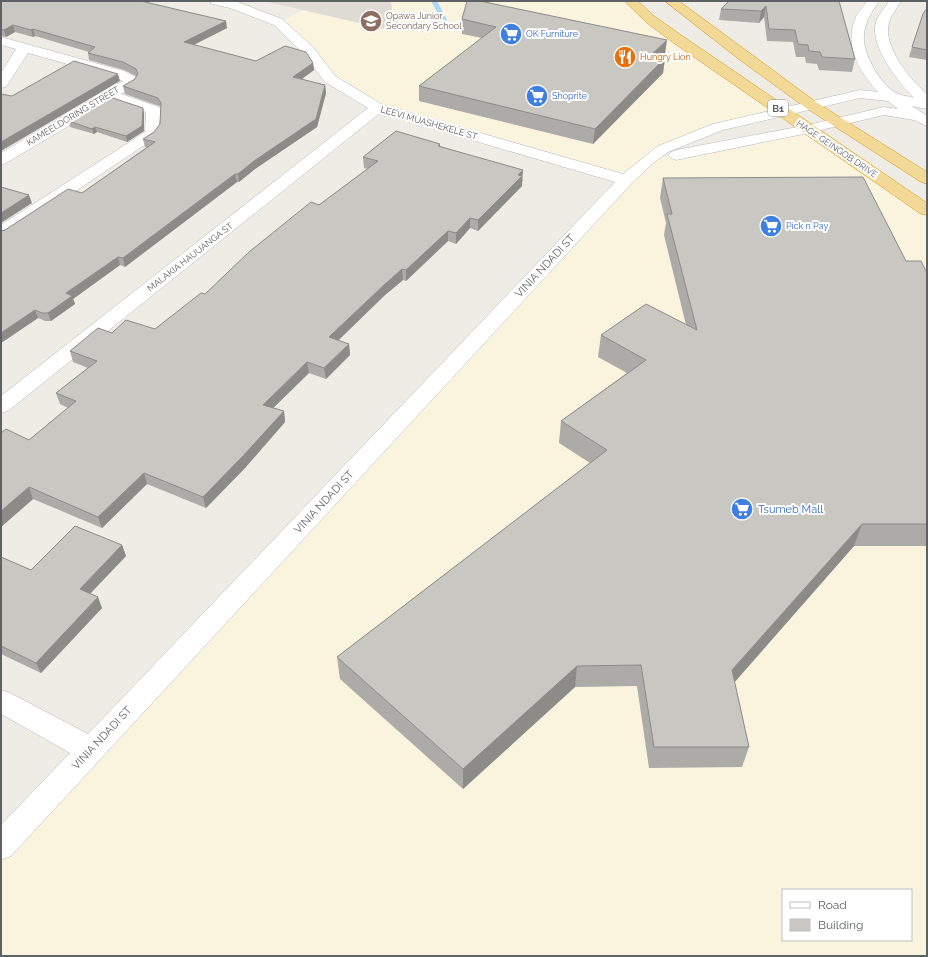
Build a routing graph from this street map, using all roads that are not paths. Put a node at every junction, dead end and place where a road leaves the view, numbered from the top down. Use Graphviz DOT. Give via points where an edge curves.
graph roads {
  1 [pos="216,1"];
  2 [pos="632,1"];
  3 [pos="670,1"];
  4 [pos="873,1"];
  5 [pos="895,1"];
  6 [pos="1,41"];
  7 [pos="24,48"];
  8 [pos="871,76"];
  9 [pos="2,82"];
  10 [pos="860,94"];
  11 [pos="108,95"];
  12 [pos="811,105"];
  13 [pos="915,105"];
  14 [pos="378,108"];
  15 [pos="784,112"];
  16 [pos="884,112"];
  17 [pos="838,122"];
  18 [pos="808,129"];
  19 [pos="1,160"];
  20 [pos="648,160"];
  21 [pos="927,179"];
  22 [pos="626,180"];
  23 [pos="927,210"];
  24 [pos="1,233"];
  25 [pos="1,406"];
  26 [pos="1,701"];
  27 [pos="91,750"];
  28 [pos="1,846"];
  1 -- 14 [label="street, LEEVI MUASHEKELE ST" via="278,22 309,51 330,79"];
  2 -- 15 [label="highway, HAGE GEINGOB DRIVE / B1" via="650,19"];
  3 -- 12 [label="highway, B1"];
  4 -- 8 [label="street" via="861,19 857,36 861,56"];
  5 -- 13 [label="street" via="882,23 884,42 891,59 905,79"];
  6 -- 7 [label="street, KAMEELDORING STREET"];
  7 -- 9 [label="street"];
  7 -- 11 [label="street, KAMEELDORING STREET" via="119,74 131,80"];
  8 -- 10 [label="street" via="872,87"];
  8 -- 13 [label="street"];
  10 -- 12 [label="street, VINIA NDADI ST"];
  10 -- 13 [label="street, VINIA NDADI ST"];
  11 -- 19 [label="street, KAMEELDORING STREET"];
  11 -- 24 [label="street" via="154,110 153,131 150,135"];
  12 -- 15 [label="street, VINIA NDADI ST"];
  12 -- 17 [label="highway, B1"];
  13 -- 16 [label="street"];
  13 -- 16 [label="street" via="903,113"];
  14 -- 22 [label="street, LEEVI MUASHEKELE ST"];
  14 -- 25 [label="street, MALAKIA HAUUANGA ST"];
  15 -- 18 [label="highway, HAGE GEINGOB DRIVE / B1"];
  15 -- 20 [label="street, VINIA NDADI ST" via="718,127 663,149"];
  16 -- 17 [label="street"];
  17 -- 18 [label="street"];
  17 -- 21 [label="highway, B1"];
  18 -- 20 [label="street"];
  18 -- 23 [label="highway, HAGE GEINGOB DRIVE / B1"];
  20 -- 22 [label="street, VINIA NDADI ST"];
  22 -- 27 [label="street, VINIA NDADI ST"];
  26 -- 27 [label="street"];
  27 -- 28 [label="street, VINIA NDADI ST"];
}
